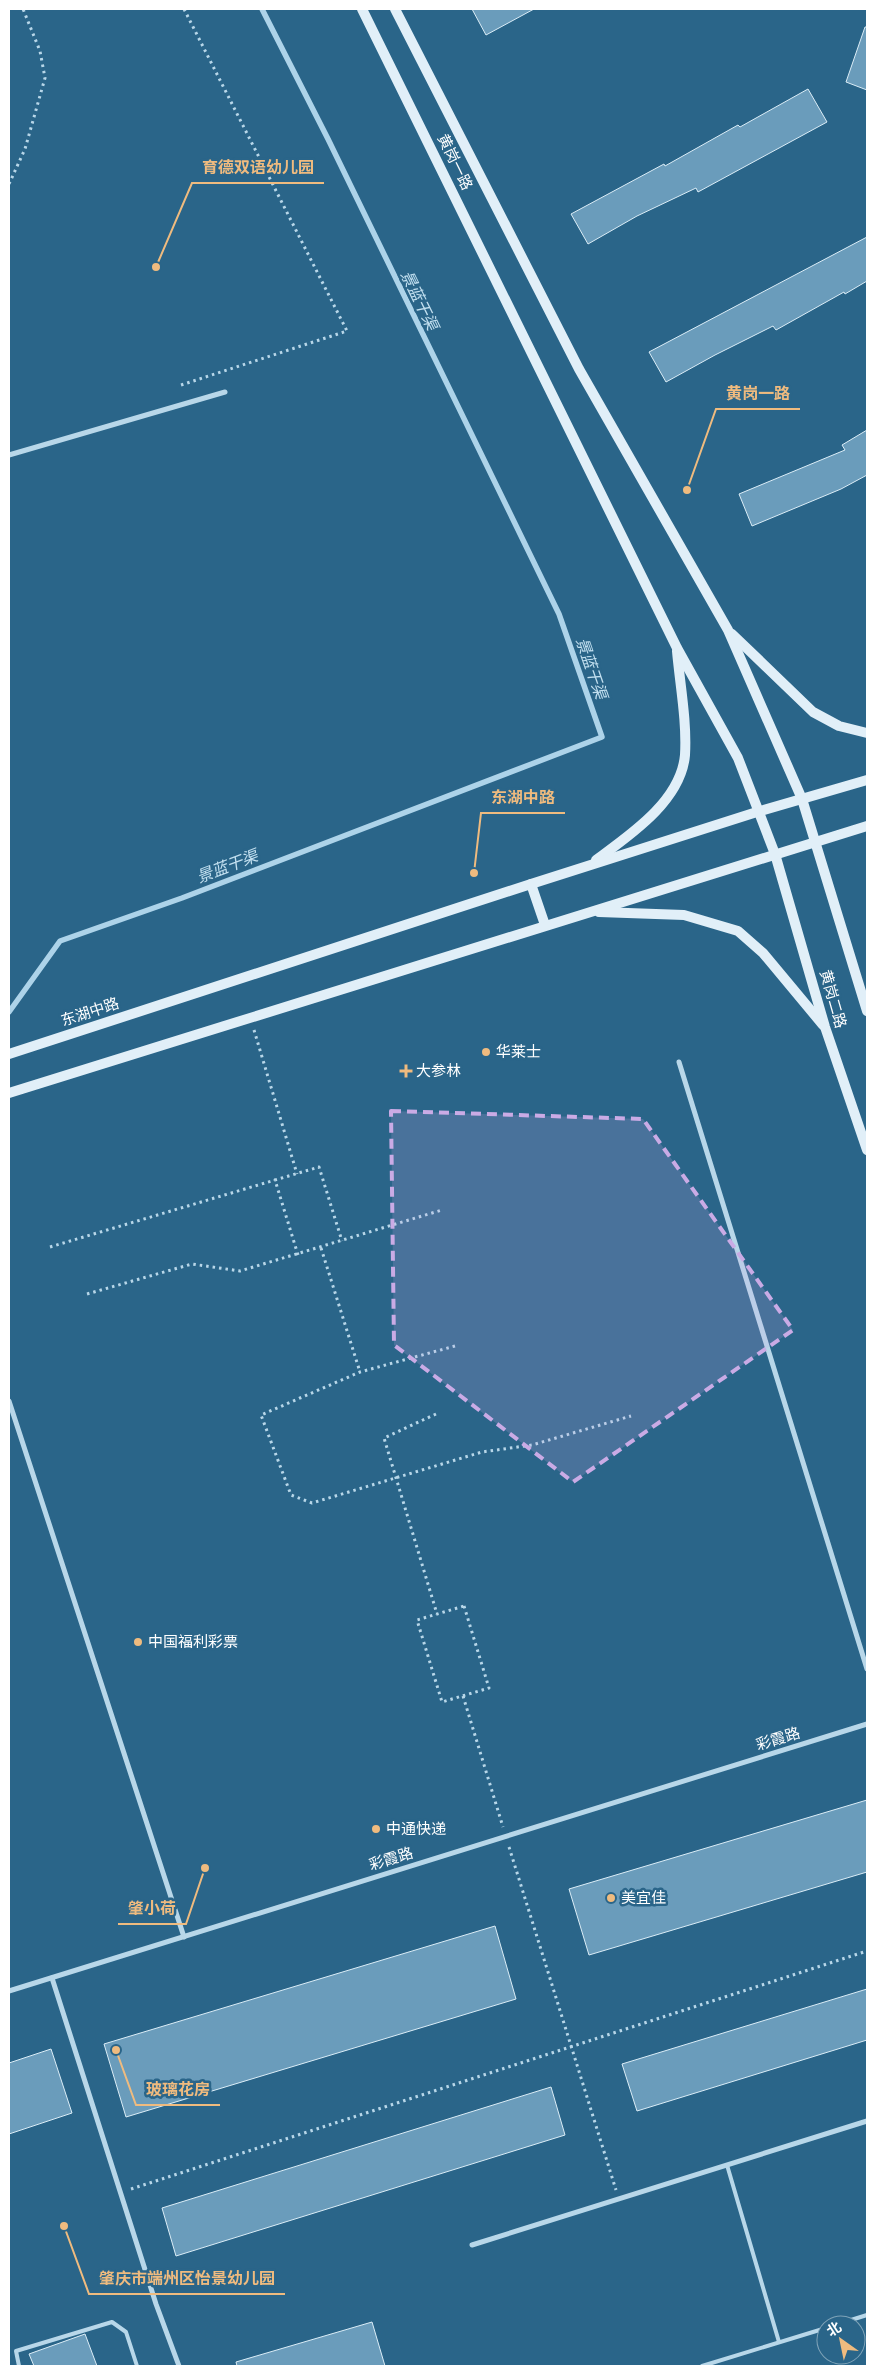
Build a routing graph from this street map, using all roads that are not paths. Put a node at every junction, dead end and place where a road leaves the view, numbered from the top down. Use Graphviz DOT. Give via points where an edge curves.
graph roads {
  1 [pos="362,9"];
  2 [pos="395,9"];
  3 [pos="224,392"];
  4 [pos="9,455"];
  5 [pos="728,630"];
  6 [pos="677,648"];
  7 [pos="867,733"];
  8 [pos="867,780"];
  9 [pos="802,799"];
  10 [pos="760,811"];
  11 [pos="867,826"];
  12 [pos="816,842"];
  13 [pos="775,854"];
  14 [pos="588,866"];
  15 [pos="531,884"];
  16 [pos="588,912"];
  17 [pos="545,925"];
  18 [pos="867,1011"];
  19 [pos="825,1027"];
  20 [pos="9,1054"];
  21 [pos="679,1062"];
  22 [pos="9,1093"];
  23 [pos="867,1150"];
  24 [pos="9,1400"];
  25 [pos="867,1669"];
  26 [pos="867,1724"];
  27 [pos="184,1937"];
  28 [pos="52,1978"];
  29 [pos="9,1991"];
  30 [pos="867,2121"];
  31 [pos="726,2165"];
  32 [pos="472,2245"];
  33 [pos="816,2331"];
  34 [pos="779,2342"];
  35 [pos="19,2366"];
  36 [pos="137,2366"];
  37 [pos="179,2366"];
  38 [pos="702,2366"];
  1 -- 6 [label="main road, 黄岗一路"];
  2 -- 5 [label="main road, 黄岗一路" via="579,369"];
  3 -- 4 [label="street"];
  5 -- 7 [label="main road" via="813,712 840,726"];
  5 -- 9 [label="main road, 黄岗一路"];
  6 -- 10 [label="main road, 黄岗一路" via="738,758"];
  6 -- 14 [label="main road" via="685,756 676,782 648,820"];
  8 -- 9 [label="main road, 东湖中路"];
  9 -- 10 [label="main road, 东湖中路"];
  9 -- 12 [label="main road, 黄岗二路"];
  10 -- 13 [label="main road, 黄岗二路"];
  10 -- 14 [label="main road, 东湖中路"];
  11 -- 12 [label="main road"];
  12 -- 13 [label="main road"];
  12 -- 18 [label="main road, 黄岗二路"];
  13 -- 16 [label="main road"];
  13 -- 19 [label="main road, 黄岗二路"];
  14 -- 15 [label="main road, 东湖中路"];
  15 -- 17 [label="main road"];
  15 -- 20 [label="main road, 东湖中路"];
  16 -- 17 [label="main road"];
  16 -- 19 [label="main road" via="684,915 738,931 762,953"];
  17 -- 22 [label="main road"];
  19 -- 23 [label="main road, 黄岗二路"];
  21 -- 25 [label="street"];
  24 -- 27 [label="street"];
  26 -- 27 [label="street, 彩霞路"];
  27 -- 28 [label="street, 彩霞路"];
  28 -- 29 [label="street, 彩霞路"];
  28 -- 37 [label="street" via="156,2304"];
  30 -- 31 [label="street"];
  31 -- 32 [label="street"];
  31 -- 34 [label="lane"];
  33 -- 34 [label="lane"];
  34 -- 38 [label="lane"];
  35 -- 36 [label="lane" via="16,2351 112,2322 126,2332"];
}
